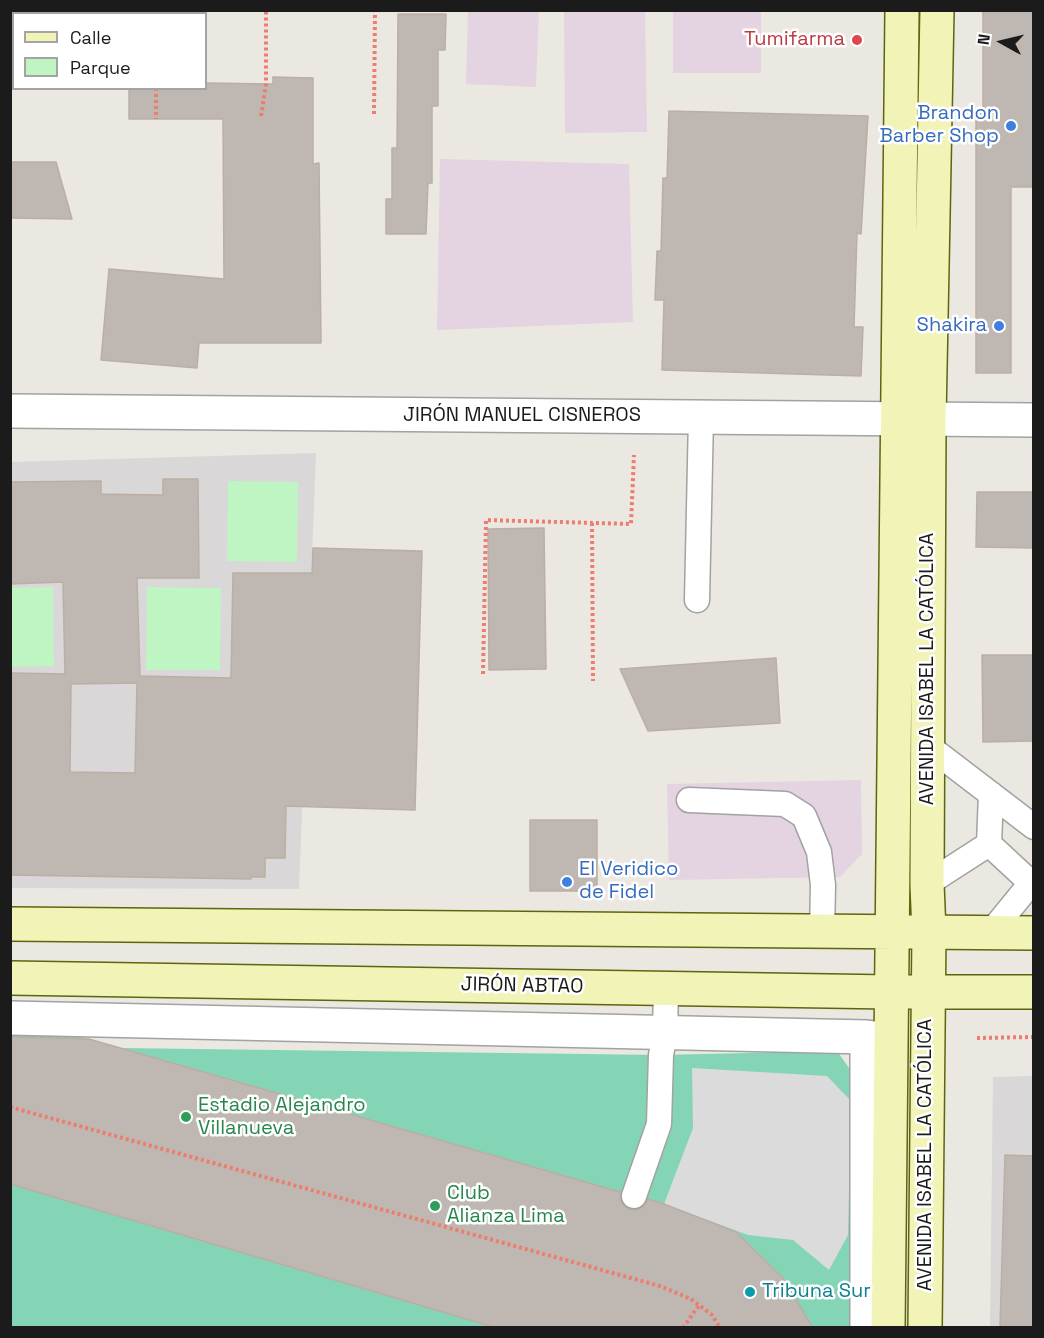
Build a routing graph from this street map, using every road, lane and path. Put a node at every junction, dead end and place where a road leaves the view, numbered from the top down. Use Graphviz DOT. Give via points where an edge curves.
graph roads {
  1 [pos="266,10"];
  2 [pos="375,10"];
  3 [pos="902,10"];
  4 [pos="938,10"];
  5 [pos="156,90"];
  6 [pos="374,114"];
  7 [pos="261,116"];
  8 [pos="156,119"];
  9 [pos="10,411"];
  10 [pos="635,417"];
  11 [pos="701,417"];
  12 [pos="913,419"];
  13 [pos="1034,420"];
  14 [pos="592,523"];
  15 [pos="698,600"];
  16 [pos="483,674"];
  17 [pos="593,681"];
  18 [pos="928,746"];
  19 [pos="991,794"];
  20 [pos="688,800"];
  21 [pos="1034,827"];
  22 [pos="989,844"];
  23 [pos="927,884"];
  24 [pos="1032,884"];
  25 [pos="10,924"];
  26 [pos="822,932"];
  27 [pos="892,932"];
  28 [pos="929,932"];
  29 [pos="991,933"];
  30 [pos="1034,933"];
  31 [pos="10,978"];
  32 [pos="666,988"];
  33 [pos="891,992"];
  34 [pos="928,992"];
  35 [pos="1034,992"];
  36 [pos="10,1018"];
  37 [pos="665,1033"];
  38 [pos="1034,1037"];
  39 [pos="977,1038"];
  40 [pos="879,1039"];
  41 [pos="10,1107"];
  42 [pos="634,1196"];
  43 [pos="699,1305"];
  44 [pos="683,1328"];
  45 [pos="720,1328"];
  46 [pos="867,1328"];
  47 [pos="888,1328"];
  48 [pos="925,1328"];
  1 -- 7 [label="path" via="266,84"];
  2 -- 6 [label="path"];
  3 -- 12 [label="street, AVENIDA ISABEL LA CATÓLICA"];
  4 -- 12 [label="street, AVENIDA ISABEL LA CATÓLICA"];
  5 -- 8 [label="path"];
  9 -- 10 [label="street, JIRÓN MANUEL CISNEROS"];
  10 -- 11 [label="street, JIRÓN MANUEL CISNEROS"];
  10 -- 14 [label="path" via="631,524"];
  11 -- 12 [label="street, JIRÓN MANUEL CISNEROS"];
  11 -- 15 [label="lane"];
  12 -- 13 [label="street, JIRÓN MANUEL CISNEROS"];
  12 -- 18 [label="street, AVENIDA ISABEL LA CATÓLICA"];
  12 -- 27 [label="street, AVENIDA ISABEL LA CATÓLICA"];
  14 -- 16 [label="path" via="486,520"];
  14 -- 17 [label="path"];
  18 -- 19 [label="lane"];
  18 -- 23 [label="street, AVENIDA ISABEL LA CATÓLICA"];
  19 -- 21 [label="lane"];
  19 -- 22 [label="lane"];
  20 -- 26 [label="lane" via="785,804 804,816 819,852 824,885"];
  22 -- 23 [label="lane"];
  22 -- 24 [label="lane"];
  23 -- 28 [label="street, AVENIDA ISABEL LA CATÓLICA"];
  24 -- 29 [label="lane"];
  25 -- 26 [label="street"];
  26 -- 27 [label="street"];
  27 -- 28 [label="street"];
  27 -- 33 [label="street, AVENIDA ISABEL LA CATÓLICA"];
  28 -- 29 [label="street"];
  28 -- 34 [label="street, AVENIDA ISABEL LA CATÓLICA"];
  29 -- 30 [label="street"];
  31 -- 32 [label="street, JIRÓN ABTAO"];
  32 -- 33 [label="street, JIRÓN ABTAO"];
  32 -- 37 [label="lane"];
  33 -- 34 [label="street, JIRÓN ABTAO"];
  33 -- 40 [label="street, AVENIDA ISABEL LA CATÓLICA"];
  34 -- 35 [label="street, JIRÓN ABTAO"];
  34 -- 48 [label="street, AVENIDA ISABEL LA CATÓLICA"];
  36 -- 37 [label="street"];
  37 -- 40 [label="street"];
  37 -- 42 [label="lane" via="660,1124"];
  38 -- 39 [label="path"];
  40 -- 46 [label="street"];
  40 -- 47 [label="street, AVENIDA ISABEL LA CATÓLICA"];
  41 -- 43 [label="path" via="660,1286"];
  43 -- 44 [label="path"];
  43 -- 45 [label="path"];
}
